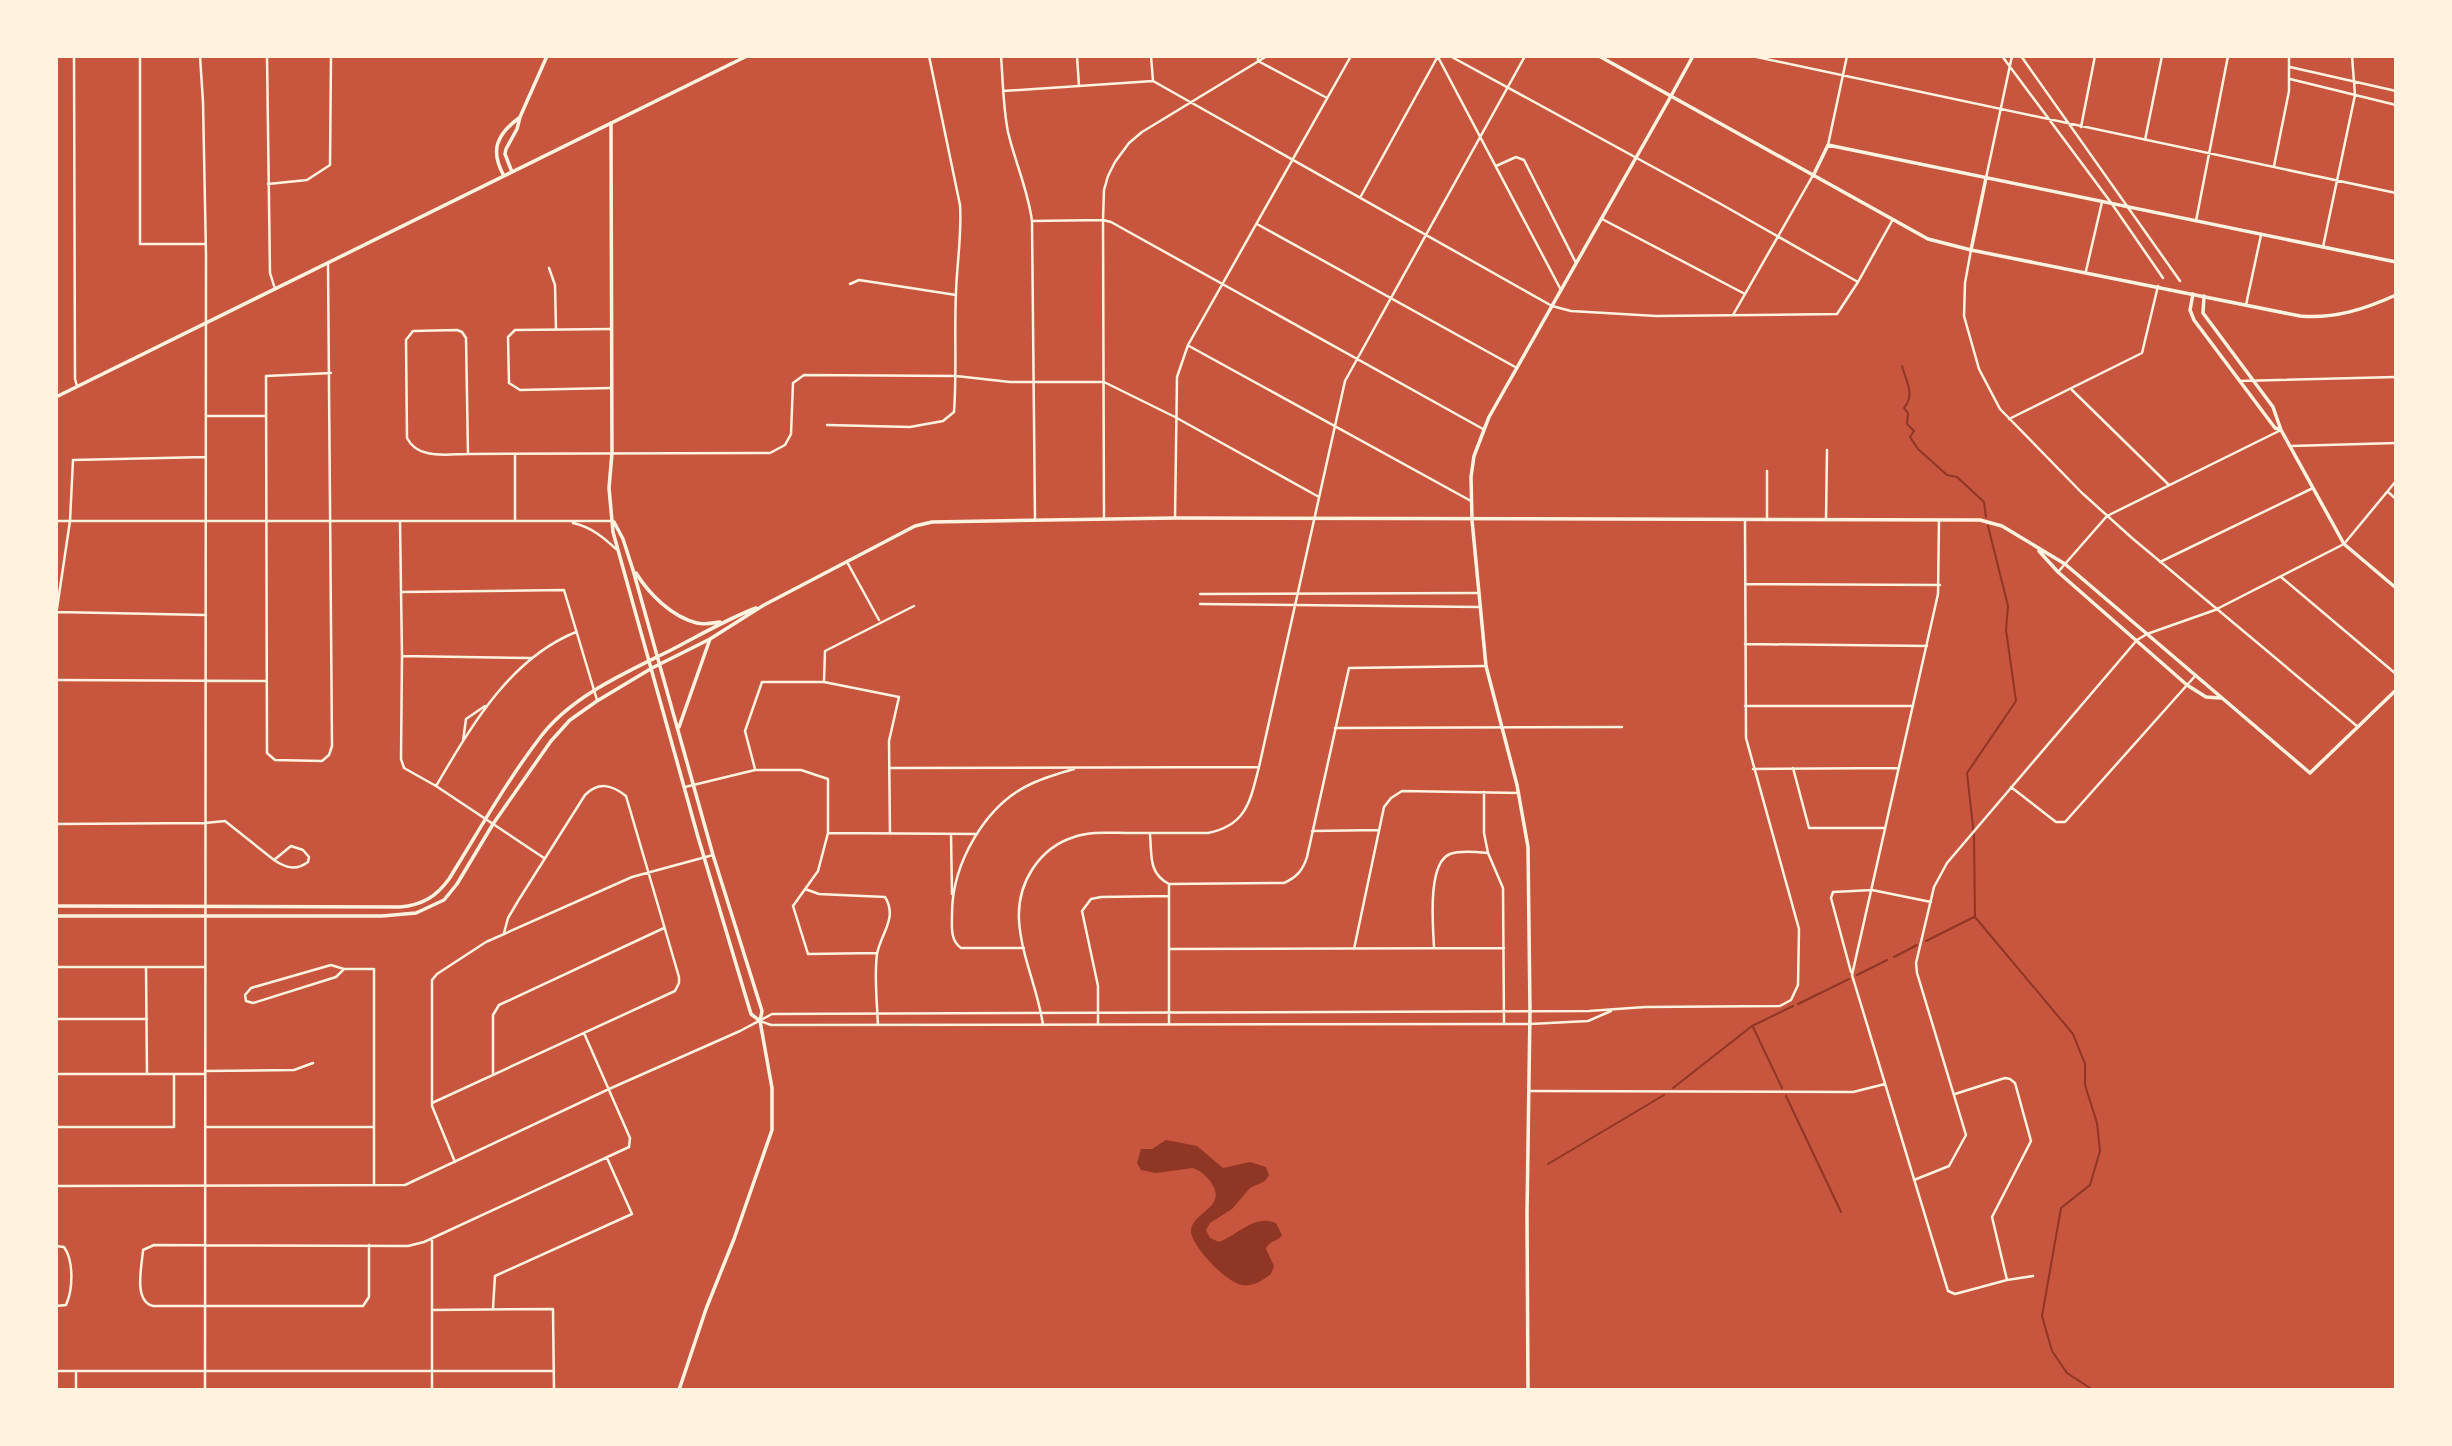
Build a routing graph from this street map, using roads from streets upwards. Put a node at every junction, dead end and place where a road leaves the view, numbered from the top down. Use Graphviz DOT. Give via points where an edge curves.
graph roads {
  1 [pos="74,56"];
  2 [pos="140,56"];
  3 [pos="200,56"];
  4 [pos="268,56"];
  5 [pos="331,56"];
  6 [pos="747,56"];
  7 [pos="929,56"];
  8 [pos="1002,56"];
  9 [pos="1077,56"];
  10 [pos="1151,56"];
  11 [pos="1258,56"];
  12 [pos="1267,56"];
  13 [pos="1350,56"];
  14 [pos="1438,56"];
  15 [pos="1450,56"];
  16 [pos="1525,56"];
  17 [pos="1600,56"];
  18 [pos="1693,56"];
  19 [pos="1752,56"];
  20 [pos="1847,56"];
  21 [pos="2003,56"];
  22 [pos="2012,56"];
  23 [pos="2021,56"];
  24 [pos="2095,56"];
  25 [pos="2162,56"];
  26 [pos="2228,56"];
  27 [pos="2289,56"];
  28 [pos="2352,56"];
  29 [pos="547,58"];
  30 [pos="1258,61"];
  31 [pos="2010,67"];
  32 [pos="2290,67"];
  33 [pos="1843,75"];
  34 [pos="2290,79"];
  35 [pos="1153,81"];
  36 [pos="2353,81"];
  37 [pos="1079,86"];
  38 [pos="1508,86"];
  39 [pos="1003,91"];
  40 [pos="2396,91"];
  41 [pos="2355,95"];
  42 [pos="1671,96"];
  43 [pos="1327,99"];
  44 [pos="1192,102"];
  45 [pos="2396,104"];
  46 [pos="2001,110"];
  47 [pos="520,117"];
  48 [pos="2050,121"];
  49 [pos="611,123"];
  50 [pos="2068,124"];
  51 [pos="2081,127"];
  52 [pos="1481,138"];
  53 [pos="2145,140"];
  54 [pos="1828,145"];
  55 [pos="2209,153"];
  56 [pos="1635,158"];
  57 [pos="1293,160"];
  58 [pos="1496,166"];
  59 [pos="2274,166"];
  60 [pos="512,172"];
  61 [pos="504,176"];
  62 [pos="1812,177"];
  63 [pos="1986,178"];
  64 [pos="2338,181"];
  65 [pos="268,184"];
  66 [pos="2396,193"];
  67 [pos="1361,196"];
  68 [pos="2102,202"];
  69 [pos="2112,204"];
  70 [pos="2128,207"];
  71 [pos="1602,219"];
  72 [pos="1102,220"];
  73 [pos="1032,221"];
  74 [pos="1892,221"];
  75 [pos="2196,221"];
  76 [pos="1257,224"];
  77 [pos="1426,235"];
  78 [pos="2261,235"];
  79 [pos="1777,237"];
  80 [pos="205,244"];
  81 [pos="2323,247"];
  82 [pos="1971,250"];
  83 [pos="2396,262"];
  84 [pos="1576,263"];
  85 [pos="328,264"];
  86 [pos="549,268"];
  87 [pos="2086,271"];
  88 [pos="2163,278"];
  89 [pos="2180,281"];
  90 [pos="1858,282"];
  91 [pos="850,284"];
  92 [pos="1223,285"];
  93 [pos="2158,286"];
  94 [pos="275,289"];
  95 [pos="1561,290"];
  96 [pos="1745,294"];
  97 [pos="2193,294"];
  98 [pos="956,295"];
  99 [pos="2396,295"];
  100 [pos="2204,296"];
  101 [pos="1391,298"];
  102 [pos="2246,305"];
  103 [pos="1552,306"];
  104 [pos="1733,314"];
  105 [pos="206,324"];
  106 [pos="556,329"];
  107 [pos="611,329"];
  108 [pos="1188,345"];
  109 [pos="1356,359"];
  110 [pos="1517,368"];
  111 [pos="331,373"];
  112 [pos="956,376"];
  113 [pos="2396,377"];
  114 [pos="2252,380"];
  115 [pos="2239,381"];
  116 [pos="1034,382"];
  117 [pos="1104,382"];
  118 [pos="77,386"];
  119 [pos="611,388"];
  120 [pos="2071,389"];
  121 [pos="56,397"];
  122 [pos="206,416"];
  123 [pos="265,416"];
  124 [pos="1175,417"];
  125 [pos="2010,419"];
  126 [pos="827,425"];
  127 [pos="1334,426"];
  128 [pos="1483,429"];
  129 [pos="2281,430"];
  130 [pos="2396,443"];
  131 [pos="2290,446"];
  132 [pos="1827,450"];
  133 [pos="612,453"];
  134 [pos="468,454"];
  135 [pos="515,454"];
  136 [pos="206,457"];
  137 [pos="1766,471"];
  138 [pos="2395,483"];
  139 [pos="2169,485"];
  140 [pos="2313,488"];
  141 [pos="2388,492"];
  142 [pos="1319,497"];
  143 [pos="2396,499"];
  144 [pos="1471,501"];
  145 [pos="2107,516"];
  146 [pos="1104,519"];
  147 [pos="1175,519"];
  148 [pos="1314,519"];
  149 [pos="1035,520"];
  150 [pos="1472,520"];
  151 [pos="1745,520"];
  152 [pos="1768,520"];
  153 [pos="1826,520"];
  154 [pos="1939,520"];
  155 [pos="56,521"];
  156 [pos="70,521"];
  157 [pos="206,522"];
  158 [pos="266,522"];
  159 [pos="331,522"];
  160 [pos="400,522"];
  161 [pos="515,522"];
  162 [pos="567,522"];
  163 [pos="614,522"];
  164 [pos="2344,544"];
  165 [pos="2035,547"];
  166 [pos="616,550"];
  167 [pos="847,562"];
  168 [pos="2160,562"];
  169 [pos="2065,564"];
  170 [pos="633,570"];
  171 [pos="2058,572"];
  172 [pos="2281,577"];
  173 [pos="1745,584"];
  174 [pos="1940,585"];
  175 [pos="2396,588"];
  176 [pos="402,592"];
  177 [pos="1479,593"];
  178 [pos="1200,594"];
  179 [pos="1297,594"];
  180 [pos="1200,604"];
  181 [pos="764,605"];
  182 [pos="1294,605"];
  183 [pos="914,606"];
  184 [pos="1480,607"];
  185 [pos="2215,610"];
  186 [pos="56,614"];
  187 [pos="206,615"];
  188 [pos="880,621"];
  189 [pos="722,622"];
  190 [pos="576,632"];
  191 [pos="2147,634"];
  192 [pos="710,639"];
  193 [pos="2137,640"];
  194 [pos="1745,644"];
  195 [pos="1927,646"];
  196 [pos="402,656"];
  197 [pos="657,657"];
  198 [pos="534,658"];
  199 [pos="650,661"];
  200 [pos="659,664"];
  201 [pos="1486,666"];
  202 [pos="652,668"];
  203 [pos="2396,674"];
  204 [pos="2196,676"];
  205 [pos="56,680"];
  206 [pos="206,681"];
  207 [pos="267,681"];
  208 [pos="824,682"];
  209 [pos="2187,685"];
  210 [pos="2396,690"];
  211 [pos="593,692"];
  212 [pos="2220,698"];
  213 [pos="597,701"];
  214 [pos="488,704"];
  215 [pos="1745,706"];
  216 [pos="1913,706"];
  217 [pos="1501,726"];
  218 [pos="1622,727"];
  219 [pos="2358,727"];
  220 [pos="1335,728"];
  221 [pos="679,729"];
  222 [pos="463,743"];
  223 [pos="1077,767"];
  224 [pos="1259,767"];
  225 [pos="890,768"];
  226 [pos="1793,768"];
  227 [pos="1899,768"];
  228 [pos="1753,769"];
  229 [pos="755,770"];
  230 [pos="694,784"];
  231 [pos="436,786"];
  232 [pos="685,787"];
  233 [pos="2011,787"];
  234 [pos="1484,792"];
  235 [pos="1519,793"];
  236 [pos="486,819"];
  237 [pos="205,823"];
  238 [pos="56,824"];
  239 [pos="493,824"];
  240 [pos="1885,828"];
  241 [pos="1380,830"];
  242 [pos="1312,831"];
  243 [pos="828,833"];
  244 [pos="1150,833"];
  245 [pos="890,834"];
  246 [pos="951,834"];
  247 [pos="977,834"];
  248 [pos="1488,853"];
  249 [pos="713,855"];
  250 [pos="544,858"];
  251 [pos="704,858"];
  252 [pos="274,860"];
  253 [pos="649,873"];
  254 [pos="1169,884"];
  255 [pos="805,889"];
  256 [pos="1872,890"];
  257 [pos="1169,896"];
  258 [pos="952,901"];
  259 [pos="1931,902"];
  260 [pos="56,906"];
  261 [pos="205,907"];
  262 [pos="400,907"];
  263 [pos="205,915"];
  264 [pos="56,916"];
  265 [pos="400,916"];
  266 [pos="664,928"];
  267 [pos="503,933"];
  268 [pos="1024,948"];
  269 [pos="1354,948"];
  270 [pos="1434,948"];
  271 [pos="1504,948"];
  272 [pos="1169,949"];
  273 [pos="877,953"];
  274 [pos="56,967"];
  275 [pos="146,967"];
  276 [pos="205,967"];
  277 [pos="344,969"];
  278 [pos="1852,975"];
  279 [pos="1614,1010"];
  280 [pos="1504,1011"];
  281 [pos="1530,1011"];
  282 [pos="877,1013"];
  283 [pos="1041,1013"];
  284 [pos="1098,1013"];
  285 [pos="1169,1013"];
  286 [pos="147,1019"];
  287 [pos="56,1020"];
  288 [pos="760,1021"];
  289 [pos="1043,1024"];
  290 [pos="1098,1024"];
  291 [pos="1168,1024"];
  292 [pos="1504,1024"];
  293 [pos="1530,1024"];
  294 [pos="878,1025"];
  295 [pos="584,1033"];
  296 [pos="313,1063"];
  297 [pos="205,1072"];
  298 [pos="56,1074"];
  299 [pos="147,1074"];
  300 [pos="174,1074"];
  301 [pos="493,1074"];
  302 [pos="1885,1084"];
  303 [pos="609,1089"];
  304 [pos="1530,1091"];
  305 [pos="1955,1094"];
  306 [pos="432,1103"];
  307 [pos="205,1127"];
  308 [pos="373,1127"];
  309 [pos="56,1128"];
  310 [pos="607,1158"];
  311 [pos="455,1162"];
  312 [pos="1914,1180"];
  313 [pos="205,1185"];
  314 [pos="374,1185"];
  315 [pos="56,1186"];
  316 [pos="432,1240"];
  317 [pos="205,1244"];
  318 [pos="369,1245"];
  319 [pos="56,1246"];
  320 [pos="2033,1276"];
  321 [pos="2007,1280"];
  322 [pos="56,1306"];
  323 [pos="205,1308"];
  324 [pos="493,1308"];
  325 [pos="432,1310"];
  326 [pos="56,1371"];
  327 [pos="76,1371"];
  328 [pos="432,1371"];
  329 [pos="554,1371"];
  330 [pos="205,1372"];
  331 [pos="76,1390"];
  332 [pos="205,1390"];
  333 [pos="432,1390"];
  334 [pos="554,1390"];
  335 [pos="679,1390"];
  336 [pos="1528,1390"];
  1 -- 118 [label="street"];
  2 -- 80 [label="street" via="140,244"];
  3 -- 80 [label="street"];
  4 -- 65 [label="street"];
  5 -- 65 [label="street" via="330,165 307,180"];
  6 -- 49 [label="street"];
  7 -- 98 [label="street" via="960,205"];
  8 -- 39 [label="street"];
  9 -- 37 [label="street"];
  10 -- 35 [label="street"];
  11 -- 30 [label="street"];
  12 -- 30 [label="street"];
  13 -- 43 [label="street"];
  14 -- 52 [label="street"];
  14 -- 67 [label="street"];
  15 -- 38 [label="street"];
  16 -- 38 [label="street"];
  17 -- 42 [label="street"];
  18 -- 42 [label="street"];
  19 -- 33 [label="street"];
  20 -- 33 [label="street"];
  21 -- 31 [label="street"];
  22 -- 31 [label="street"];
  23 -- 50 [label="street"];
  24 -- 51 [label="street"];
  25 -- 53 [label="street"];
  26 -- 55 [label="street"];
  27 -- 32 [label="street"];
  28 -- 36 [label="street"];
  29 -- 47 [label="street"];
  30 -- 43 [label="street"];
  30 -- 44 [label="street"];
  31 -- 46 [label="street"];
  31 -- 48 [label="street"];
  32 -- 34 [label="street"];
  32 -- 36 [label="street"];
  33 -- 46 [label="street"];
  33 -- 54 [label="street"];
  34 -- 41 [label="street"];
  34 -- 59 [label="street"];
  35 -- 37 [label="street"];
  35 -- 44 [label="street"];
  36 -- 40 [label="street"];
  36 -- 41 [label="street"];
  37 -- 39 [label="street"];
  38 -- 52 [label="street"];
  38 -- 56 [label="street"];
  39 -- 73 [label="street" via="1009,134"];
  41 -- 45 [label="street"];
  41 -- 64 [label="street"];
  42 -- 56 [label="street"];
  42 -- 62 [label="street"];
  43 -- 57 [label="street"];
  44 -- 57 [label="street"];
  44 -- 72 [label="street" via="1142,132 1122,150 1104,190"];
  46 -- 48 [label="street"];
  46 -- 63 [label="street"];
  47 -- 60 [label="street" via="505,154"];
  47 -- 61 [label="street" via="496,146 496,160"];
  48 -- 50 [label="street"];
  48 -- 69 [label="street"];
  49 -- 60 [label="street"];
  49 -- 107 [label="street"];
  50 -- 51 [label="street"];
  50 -- 70 [label="street"];
  51 -- 53 [label="street"];
  52 -- 58 [label="street"];
  52 -- 77 [label="street"];
  53 -- 55 [label="street"];
  54 -- 62 [label="street"];
  54 -- 63 [label="street"];
  55 -- 59 [label="street"];
  55 -- 75 [label="street"];
  56 -- 71 [label="street"];
  56 -- 79 [label="street"];
  57 -- 67 [label="street"];
  57 -- 76 [label="street"];
  58 -- 84 [label="street" via="1516,157 1524,160"];
  58 -- 95 [label="street"];
  59 -- 64 [label="street"];
  60 -- 61 [label="street"];
  61 -- 85 [label="street"];
  62 -- 74 [label="street"];
  62 -- 79 [label="street"];
  63 -- 68 [label="street"];
  63 -- 82 [label="street"];
  64 -- 66 [label="street"];
  64 -- 81 [label="street"];
  65 -- 94 [label="street" via="270,272"];
  67 -- 77 [label="street"];
  68 -- 69 [label="street"];
  68 -- 87 [label="street"];
  69 -- 70 [label="street"];
  69 -- 88 [label="street"];
  70 -- 75 [label="street"];
  70 -- 89 [label="street"];
  71 -- 84 [label="street"];
  71 -- 96 [label="street"];
  72 -- 73 [label="street"];
  72 -- 92 [label="street"];
  72 -- 117 [label="street"];
  73 -- 116 [label="street"];
  74 -- 82 [label="street" via="1928,239"];
  74 -- 90 [label="street"];
  75 -- 78 [label="street"];
  76 -- 92 [label="street"];
  76 -- 101 [label="street"];
  77 -- 101 [label="street"];
  77 -- 103 [label="street"];
  78 -- 81 [label="street"];
  78 -- 102 [label="street"];
  79 -- 90 [label="street"];
  79 -- 96 [label="street"];
  80 -- 105 [label="street"];
  81 -- 83 [label="street"];
  82 -- 87 [label="street"];
  82 -- 125 [label="street" via="1964,316 1979,369"];
  84 -- 95 [label="street"];
  85 -- 94 [label="street"];
  85 -- 111 [label="street"];
  86 -- 106 [label="street" via="555,285"];
  87 -- 93 [label="street"];
  90 -- 104 [label="street" via="1837,314"];
  91 -- 98 [label="street" via="859,280"];
  92 -- 108 [label="street"];
  92 -- 109 [label="street"];
  93 -- 97 [label="street"];
  93 -- 120 [label="street" via="2142,353"];
  94 -- 105 [label="street"];
  95 -- 103 [label="street"];
  96 -- 104 [label="street"];
  97 -- 100 [label="street"];
  97 -- 115 [label="street" via="2190,310 2194,320"];
  98 -- 112 [label="street"];
  99 -- 102 [label="street" via="2354,311 2320,317"];
  100 -- 102 [label="street"];
  100 -- 114 [label="street" via="2203,313"];
  101 -- 109 [label="street"];
  101 -- 110 [label="street"];
  103 -- 104 [label="street" via="1656,316"];
  103 -- 110 [label="street"];
  105 -- 118 [label="street"];
  105 -- 122 [label="street"];
  106 -- 107 [label="street"];
  106 -- 119 [label="street" via="521,330 508,337 509,383 520,390"];
  107 -- 119 [label="street"];
  108 -- 124 [label="street" via="1177,377"];
  108 -- 127 [label="street"];
  109 -- 127 [label="street" via="1345,381"];
  109 -- 128 [label="street"];
  110 -- 128 [label="street"];
  111 -- 123 [label="street" via="266,376"];
  111 -- 159 [label="street"];
  112 -- 116 [label="street"];
  112 -- 126 [label="street" via="954,412 943,421 910,427"];
  112 -- 133 [label="street" via="804,375 793,383 791,434 785,445 770,453"];
  113 -- 114 [label="street"];
  114 -- 115 [label="street"];
  114 -- 129 [label="street" via="2273,407"];
  115 -- 129 [label="street"];
  116 -- 117 [label="street"];
  116 -- 149 [label="street"];
  117 -- 124 [label="street"];
  117 -- 146 [label="street"];
  118 -- 121 [label="street"];
  119 -- 133 [label="street"];
  120 -- 125 [label="street"];
  120 -- 139 [label="street"];
  122 -- 123 [label="street"];
  122 -- 136 [label="street"];
  123 -- 158 [label="street"];
  124 -- 142 [label="street"];
  124 -- 147 [label="street"];
  125 -- 145 [label="street"];
  127 -- 142 [label="street"];
  127 -- 144 [label="street"];
  128 -- 144 [label="street" via="1474,456"];
  129 -- 131 [label="street"];
  129 -- 139 [label="street"];
  130 -- 131 [label="street"];
  131 -- 140 [label="street"];
  132 -- 153 [label="street"];
  133 -- 135 [label="street"];
  133 -- 163 [label="street" via="609,488"];
  134 -- 134 [label="street" via="466,338 457,330 414,331 406,340 407,438 422,453"];
  134 -- 135 [label="street"];
  135 -- 161 [label="street"];
  136 -- 156 [label="street" via="73,460"];
  136 -- 157 [label="street"];
  137 -- 152 [label="street"];
  138 -- 141 [label="street"];
  139 -- 145 [label="street"];
  140 -- 164 [label="street"];
  140 -- 168 [label="street"];
  141 -- 143 [label="street"];
  141 -- 164 [label="street"];
  142 -- 148 [label="street"];
  144 -- 150 [label="street"];
  145 -- 168 [label="street"];
  145 -- 169 [label="street"];
  146 -- 147 [label="street"];
  146 -- 149 [label="street"];
  147 -- 148 [label="street"];
  148 -- 150 [label="street"];
  148 -- 179 [label="street"];
  149 -- 167 [label="street" via="932,522 915,526"];
  150 -- 151 [label="street"];
  150 -- 177 [label="street"];
  151 -- 152 [label="street"];
  151 -- 173 [label="street"];
  152 -- 153 [label="street"];
  153 -- 154 [label="street"];
  154 -- 165 [label="street" via="1988,522"];
  154 -- 174 [label="street"];
  155 -- 156 [label="street"];
  156 -- 157 [label="street"];
  156 -- 186 [label="street"];
  157 -- 158 [label="street"];
  157 -- 187 [label="street"];
  158 -- 159 [label="street"];
  158 -- 207 [label="street"];
  159 -- 160 [label="street"];
  159 -- 207 [label="street" via="332,746 322,761 275,760 267,753"];
  160 -- 161 [label="street"];
  160 -- 176 [label="street"];
  161 -- 162 [label="street"];
  162 -- 163 [label="street"];
  162 -- 166 [label="street" via="589,528"];
  163 -- 166 [label="street"];
  163 -- 170 [label="street"];
  164 -- 172 [label="street"];
  164 -- 175 [label="street"];
  165 -- 169 [label="street"];
  165 -- 171 [label="street"];
  166 -- 199 [label="street"];
  167 -- 181 [label="street"];
  167 -- 188 [label="street"];
  168 -- 185 [label="street"];
  169 -- 171 [label="street"];
  169 -- 191 [label="street"];
  170 -- 189 [label="street" via="659,601 685,619 701,624"];
  170 -- 197 [label="street"];
  171 -- 193 [label="street"];
  172 -- 185 [label="street"];
  172 -- 203 [label="street"];
  173 -- 174 [label="street"];
  173 -- 194 [label="street"];
  174 -- 195 [label="street"];
  176 -- 190 [label="street" via="564,590"];
  176 -- 196 [label="street"];
  177 -- 179 [label="street"];
  177 -- 184 [label="street"];
  178 -- 179 [label="street"];
  179 -- 182 [label="street"];
  180 -- 182 [label="street"];
  181 -- 189 [label="street"];
  181 -- 192 [label="street"];
  182 -- 184 [label="street"];
  182 -- 224 [label="street"];
  183 -- 188 [label="street"];
  184 -- 201 [label="street"];
  185 -- 191 [label="street"];
  185 -- 219 [label="street"];
  186 -- 187 [label="street"];
  187 -- 206 [label="street"];
  188 -- 208 [label="street" via="825,651"];
  189 -- 197 [label="street"];
  190 -- 198 [label="street"];
  190 -- 211 [label="street"];
  191 -- 193 [label="street"];
  191 -- 204 [label="street"];
  192 -- 200 [label="street"];
  192 -- 221 [label="street"];
  193 -- 209 [label="street"];
  193 -- 233 [label="street"];
  194 -- 195 [label="street"];
  194 -- 215 [label="street"];
  195 -- 216 [label="street"];
  196 -- 198 [label="street"];
  196 -- 231 [label="street" via="401,759 404,768"];
  197 -- 199 [label="street"];
  197 -- 200 [label="street"];
  198 -- 214 [label="street" via="506,681"];
  199 -- 202 [label="street"];
  199 -- 211 [label="street"];
  200 -- 202 [label="street"];
  200 -- 221 [label="street"];
  201 -- 217 [label="street"];
  201 -- 220 [label="street" via="1349,668"];
  202 -- 213 [label="street"];
  202 -- 232 [label="street"];
  204 -- 209 [label="street"];
  204 -- 212 [label="street"];
  205 -- 206 [label="street"];
  206 -- 207 [label="street"];
  206 -- 237 [label="street"];
  208 -- 225 [label="street" via="899,697 889,741"];
  208 -- 229 [label="street" via="762,682 745,731"];
  209 -- 212 [label="street" via="2206,697"];
  209 -- 233 [label="street" via="2065,822 2056,822"];
  210 -- 219 [label="street"];
  211 -- 213 [label="street"];
  211 -- 236 [label="street" via="542,734"];
  212 -- 219 [label="street" via="2309,773"];
  213 -- 239 [label="street" via="551,740"];
  214 -- 222 [label="street"];
  214 -- 222 [label="street" via="466,719"];
  215 -- 216 [label="street"];
  215 -- 228 [label="street"];
  216 -- 227 [label="street"];
  217 -- 218 [label="street"];
  217 -- 220 [label="street"];
  217 -- 235 [label="street"];
  220 -- 242 [label="street"];
  221 -- 230 [label="street"];
  222 -- 231 [label="street"];
  223 -- 224 [label="street"];
  223 -- 225 [label="street"];
  223 -- 247 [label="street" via="1031,784 1006,801"];
  224 -- 244 [label="street" via="1247,808 1228,827 1209,833"];
  225 -- 245 [label="street"];
  226 -- 227 [label="street"];
  226 -- 228 [label="street"];
  226 -- 240 [label="street" via="1810,828"];
  227 -- 240 [label="street"];
  228 -- 279 [label="street" via="1798,929 1796,993 1786,1004 1770,1007"];
  229 -- 230 [label="street"];
  229 -- 243 [label="street" via="801,771 828,779"];
  230 -- 232 [label="street"];
  230 -- 249 [label="street"];
  231 -- 236 [label="street"];
  232 -- 251 [label="street"];
  233 -- 259 [label="street" via="1940,873"];
  234 -- 235 [label="street"];
  234 -- 241 [label="street" via="1402,791 1384,807"];
  234 -- 248 [label="street"];
  235 -- 281 [label="street" via="1528,847"];
  236 -- 239 [label="street"];
  236 -- 262 [label="street" via="440,891 426,901"];
  237 -- 238 [label="street"];
  237 -- 252 [label="street" via="225,821"];
  237 -- 261 [label="street"];
  239 -- 250 [label="street"];
  239 -- 265 [label="street" via="444,900"];
  240 -- 256 [label="street"];
  241 -- 242 [label="street"];
  241 -- 269 [label="street"];
  242 -- 254 [label="street" via="1302,870 1284,883"];
  243 -- 245 [label="street"];
  243 -- 255 [label="street" via="818,871"];
  244 -- 254 [label="street" via="1151,861 1159,878"];
  244 -- 268 [label="street" via="1088,833 1064,841 1043,856 1021,894"];
  245 -- 246 [label="street"];
  246 -- 247 [label="street"];
  246 -- 258 [label="street"];
  247 -- 258 [label="street" via="961,866"];
  248 -- 270 [label="street" via="1450,855 1440,863 1433,899"];
  248 -- 271 [label="street" via="1503,888"];
  249 -- 251 [label="street"];
  249 -- 288 [label="street" via="762,1011"];
  250 -- 253 [label="street" via="585,795 600,785 608,786 626,796"];
  250 -- 267 [label="street"];
  251 -- 253 [label="street"];
  251 -- 288 [label="street" via="751,1014"];
  252 -- 252 [label="street" via="291,846 309,857 296,868"];
  253 -- 266 [label="street"];
  253 -- 267 [label="street"];
  254 -- 257 [label="street"];
  255 -- 273 [label="street" via="793,906 808,954"];
  255 -- 273 [label="street" via="885,897 891,906 890,918"];
  256 -- 259 [label="street"];
  256 -- 278 [label="street"];
  256 -- 278 [label="street" via="1833,892 1831,898"];
  257 -- 272 [label="street"];
  257 -- 284 [label="street" via="1101,897 1091,899 1082,911 1098,986"];
  258 -- 268 [label="street" via="952,934 961,948"];
  259 -- 305 [label="street" via="1917,973"];
  260 -- 261 [label="street"];
  261 -- 262 [label="street"];
  261 -- 263 [label="street"];
  262 -- 265 [label="street"];
  263 -- 264 [label="street"];
  263 -- 265 [label="street"];
  263 -- 276 [label="street"];
  266 -- 295 [label="street" via="679,977 674,991"];
  266 -- 301 [label="street" via="499,1005 494,1015"];
  267 -- 306 [label="street" via="432,980"];
  268 -- 283 [label="street"];
  269 -- 270 [label="street"];
  269 -- 272 [label="street"];
  270 -- 271 [label="street"];
  271 -- 280 [label="street"];
  272 -- 285 [label="street"];
  273 -- 282 [label="street"];
  274 -- 275 [label="street"];
  275 -- 276 [label="street"];
  275 -- 286 [label="street"];
  276 -- 297 [label="street"];
  277 -- 277 [label="street" via="331,965 251,988 245,998 253,1003 336,977"];
  277 -- 308 [label="street" via="373,969"];
  278 -- 302 [label="street"];
  279 -- 281 [label="street"];
  279 -- 293 [label="street" via="1587,1021"];
  280 -- 281 [label="street"];
  280 -- 285 [label="street"];
  280 -- 292 [label="street"];
  281 -- 293 [label="street"];
  282 -- 283 [label="street"];
  282 -- 288 [label="street" via="772,1014"];
  282 -- 294 [label="street"];
  283 -- 284 [label="street"];
  283 -- 289 [label="street"];
  284 -- 285 [label="street"];
  284 -- 290 [label="street"];
  285 -- 291 [label="street"];
  286 -- 287 [label="street"];
  286 -- 299 [label="street"];
  288 -- 294 [label="street" via="771,1025"];
  288 -- 303 [label="street"];
  288 -- 335 [label="street" via="772,1088 772,1130"];
  289 -- 290 [label="street"];
  289 -- 294 [label="street"];
  290 -- 291 [label="street"];
  291 -- 292 [label="street"];
  292 -- 293 [label="street"];
  293 -- 304 [label="street"];
  295 -- 301 [label="street"];
  295 -- 303 [label="street"];
  296 -- 297 [label="street" via="294,1070"];
  297 -- 300 [label="street"];
  297 -- 307 [label="street"];
  298 -- 299 [label="street"];
  299 -- 300 [label="street"];
  300 -- 309 [label="street" via="174,1127"];
  301 -- 306 [label="street"];
  302 -- 304 [label="street" via="1853,1092"];
  302 -- 312 [label="street"];
  303 -- 310 [label="street" via="631,1143"];
  303 -- 311 [label="street"];
  304 -- 336 [label="street"];
  305 -- 312 [label="street" via="1966,1135 1949,1166"];
  305 -- 321 [label="street" via="2005,1078 2015,1083 2031,1141 1992,1217"];
  306 -- 311 [label="street"];
  307 -- 308 [label="street"];
  307 -- 313 [label="street"];
  308 -- 314 [label="street"];
  310 -- 316 [label="street"];
  310 -- 324 [label="street" via="632,1214 495,1276"];
  311 -- 314 [label="street" via="405,1185"];
  312 -- 321 [label="street" via="1948,1290 1955,1294"];
  313 -- 314 [label="street"];
  313 -- 315 [label="street"];
  313 -- 317 [label="street"];
  316 -- 318 [label="street" via="408,1246"];
  316 -- 325 [label="street"];
  317 -- 318 [label="street"];
  317 -- 323 [label="street"];
  317 -- 323 [label="street" via="154,1245 143,1250 141,1296 153,1307"];
  318 -- 323 [label="street" via="369,1297 363,1306"];
  319 -- 322 [label="street" via="70,1255 70,1296 66,1306"];
  320 -- 321 [label="street"];
  323 -- 330 [label="street"];
  324 -- 325 [label="street"];
  324 -- 329 [label="street" via="553,1309"];
  325 -- 328 [label="street"];
  326 -- 327 [label="street"];
  327 -- 330 [label="street"];
  327 -- 331 [label="street"];
  328 -- 329 [label="street"];
  328 -- 330 [label="street"];
  328 -- 333 [label="street"];
  329 -- 334 [label="street"];
  330 -- 332 [label="street"];
}
